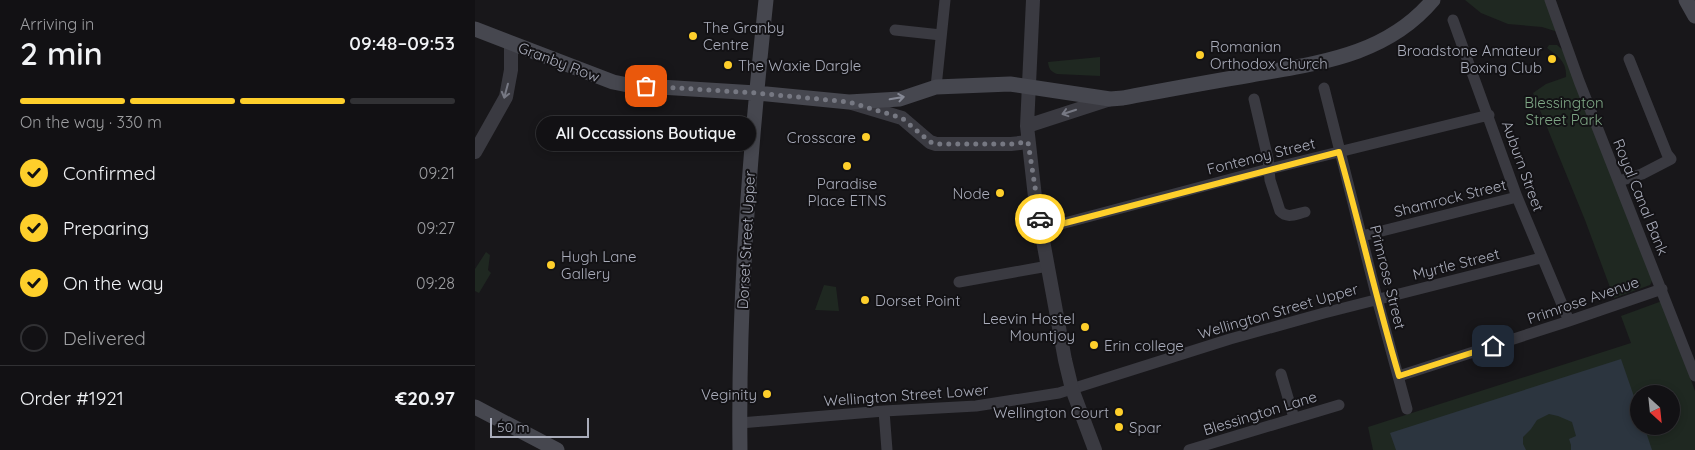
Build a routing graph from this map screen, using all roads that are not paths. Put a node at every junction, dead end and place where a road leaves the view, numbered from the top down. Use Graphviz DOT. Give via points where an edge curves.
graph roads {
  1 [pos="766,0"];
  2 [pos="945,0"];
  3 [pos="1033,0"];
  4 [pos="1433,0"];
  5 [pos="1550,0"];
  6 [pos="1685,0"];
  7 [pos="1695,16"];
  8 [pos="1453,20"];
  9 [pos="475,29"];
  10 [pos="895,30"];
  11 [pos="941,35"];
  12 [pos="511,43"];
  13 [pos="1629,59"];
  14 [pos="1029,86"];
  15 [pos="936,87"];
  16 [pos="1324,88"];
  17 [pos="756,93"];
  18 [pos="1110,99"];
  19 [pos="1254,99"];
  20 [pos="849,102"];
  21 [pos="1489,115"];
  22 [pos="1027,126"];
  23 [pos="1028,142"];
  24 [pos="475,152"];
  25 [pos="1339,152"];
  26 [pos="1270,169"];
  27 [pos="1619,181"];
  28 [pos="1517,197"];
  29 [pos="1305,212"];
  30 [pos="1042,229"];
  31 [pos="1362,236"];
  32 [pos="1541,258"];
  33 [pos="1048,266"];
  34 [pos="959,282"];
  35 [pos="1662,289"];
  36 [pos="1377,299"];
  37 [pos="1569,322"];
  38 [pos="1281,374"];
  39 [pos="1399,376"];
  40 [pos="1695,376"];
  41 [pos="1073,390"];
  42 [pos="1339,405"];
  43 [pos="475,407"];
  44 [pos="1407,409"];
  45 [pos="884,411"];
  46 [pos="1294,418"];
  47 [pos="740,423"];
  48 [pos="557,450"];
  49 [pos="740,450"];
  50 [pos="887,450"];
  51 [pos="1095,450"];
  52 [pos="1189,450"];
  1 -- 17 [label="main road, Dorset Street Upper"];
  2 -- 11 [label="street"];
  3 -- 14 [label="street"];
  4 -- 18 [label="main road, Granby Row" via="1422,14 1399,32 1372,47 1341,58"];
  5 -- 27 [label="street, Royal Canal Bank"];
  6 -- 7 [label="main road"];
  8 -- 21 [label="street, Auburn Street"];
  9 -- 12 [label="main road, Granby Row"];
  10 -- 11 [label="street"];
  11 -- 15 [label="street"];
  12 -- 17 [label="main road, Granby Row" via="620,84"];
  12 -- 24 [label="street, one-way" via="511,70 506,96"];
  13 -- 27 [label="street" via="1671,159 1642,174"];
  14 -- 15 [label="main road, Granby Row"];
  14 -- 18 [label="main road, Granby Row"];
  14 -- 22 [label="street"];
  20 -- 15 [label="main road, Granby Row, one-way" via="900,99"];
  16 -- 25 [label="street, Primrose Street"];
  17 -- 20 [label="main road, Granby Row"];
  17 -- 47 [label="main road, Dorset Street Upper" via="745,226"];
  18 -- 22 [label="street, one-way"];
  19 -- 26 [label="street"];
  20 -- 23 [label="street" via="902,118 936,144"];
  21 -- 25 [label="street, Fontenoy Street"];
  21 -- 28 [label="street, Auburn Street"];
  22 -- 23 [label="street"];
  23 -- 30 [label="street"];
  25 -- 26 [label="street, Fontenoy Street"];
  25 -- 31 [label="street, Primrose Street"];
  26 -- 29 [label="street" via="1270,180 1283,215"];
  26 -- 30 [label="street, Fontenoy Street"];
  27 -- 35 [label="street, Royal Canal Bank"];
  28 -- 31 [label="street, Shamrock Street"];
  28 -- 32 [label="street, Auburn Street"];
  30 -- 33 [label="street"];
  31 -- 36 [label="street, Primrose Street"];
  32 -- 36 [label="street, Myrtle Street"];
  32 -- 37 [label="street, Auburn Street"];
  33 -- 34 [label="street"];
  33 -- 41 [label="street"];
  35 -- 37 [label="street, Primrose Avenue"];
  35 -- 40 [label="street, Royal Canal Bank"];
  36 -- 39 [label="street, Primrose Street"];
  36 -- 41 [label="street, Wellington Street Upper" via="1230,339"];
  37 -- 39 [label="street, Primrose Avenue"];
  38 -- 46 [label="street"];
  39 -- 44 [label="street, Primrose Street"];
  41 -- 45 [label="street, Wellington Street Lower" via="976,406"];
  41 -- 51 [label="street"];
  42 -- 46 [label="street, Blessington Lane"];
  43 -- 48 [label="main road"];
  45 -- 47 [label="street, Wellington Street Lower"];
  45 -- 50 [label="street"];
  46 -- 52 [label="street, Blessington Lane"];
  47 -- 49 [label="main road, Dorset Street Upper"];
}
